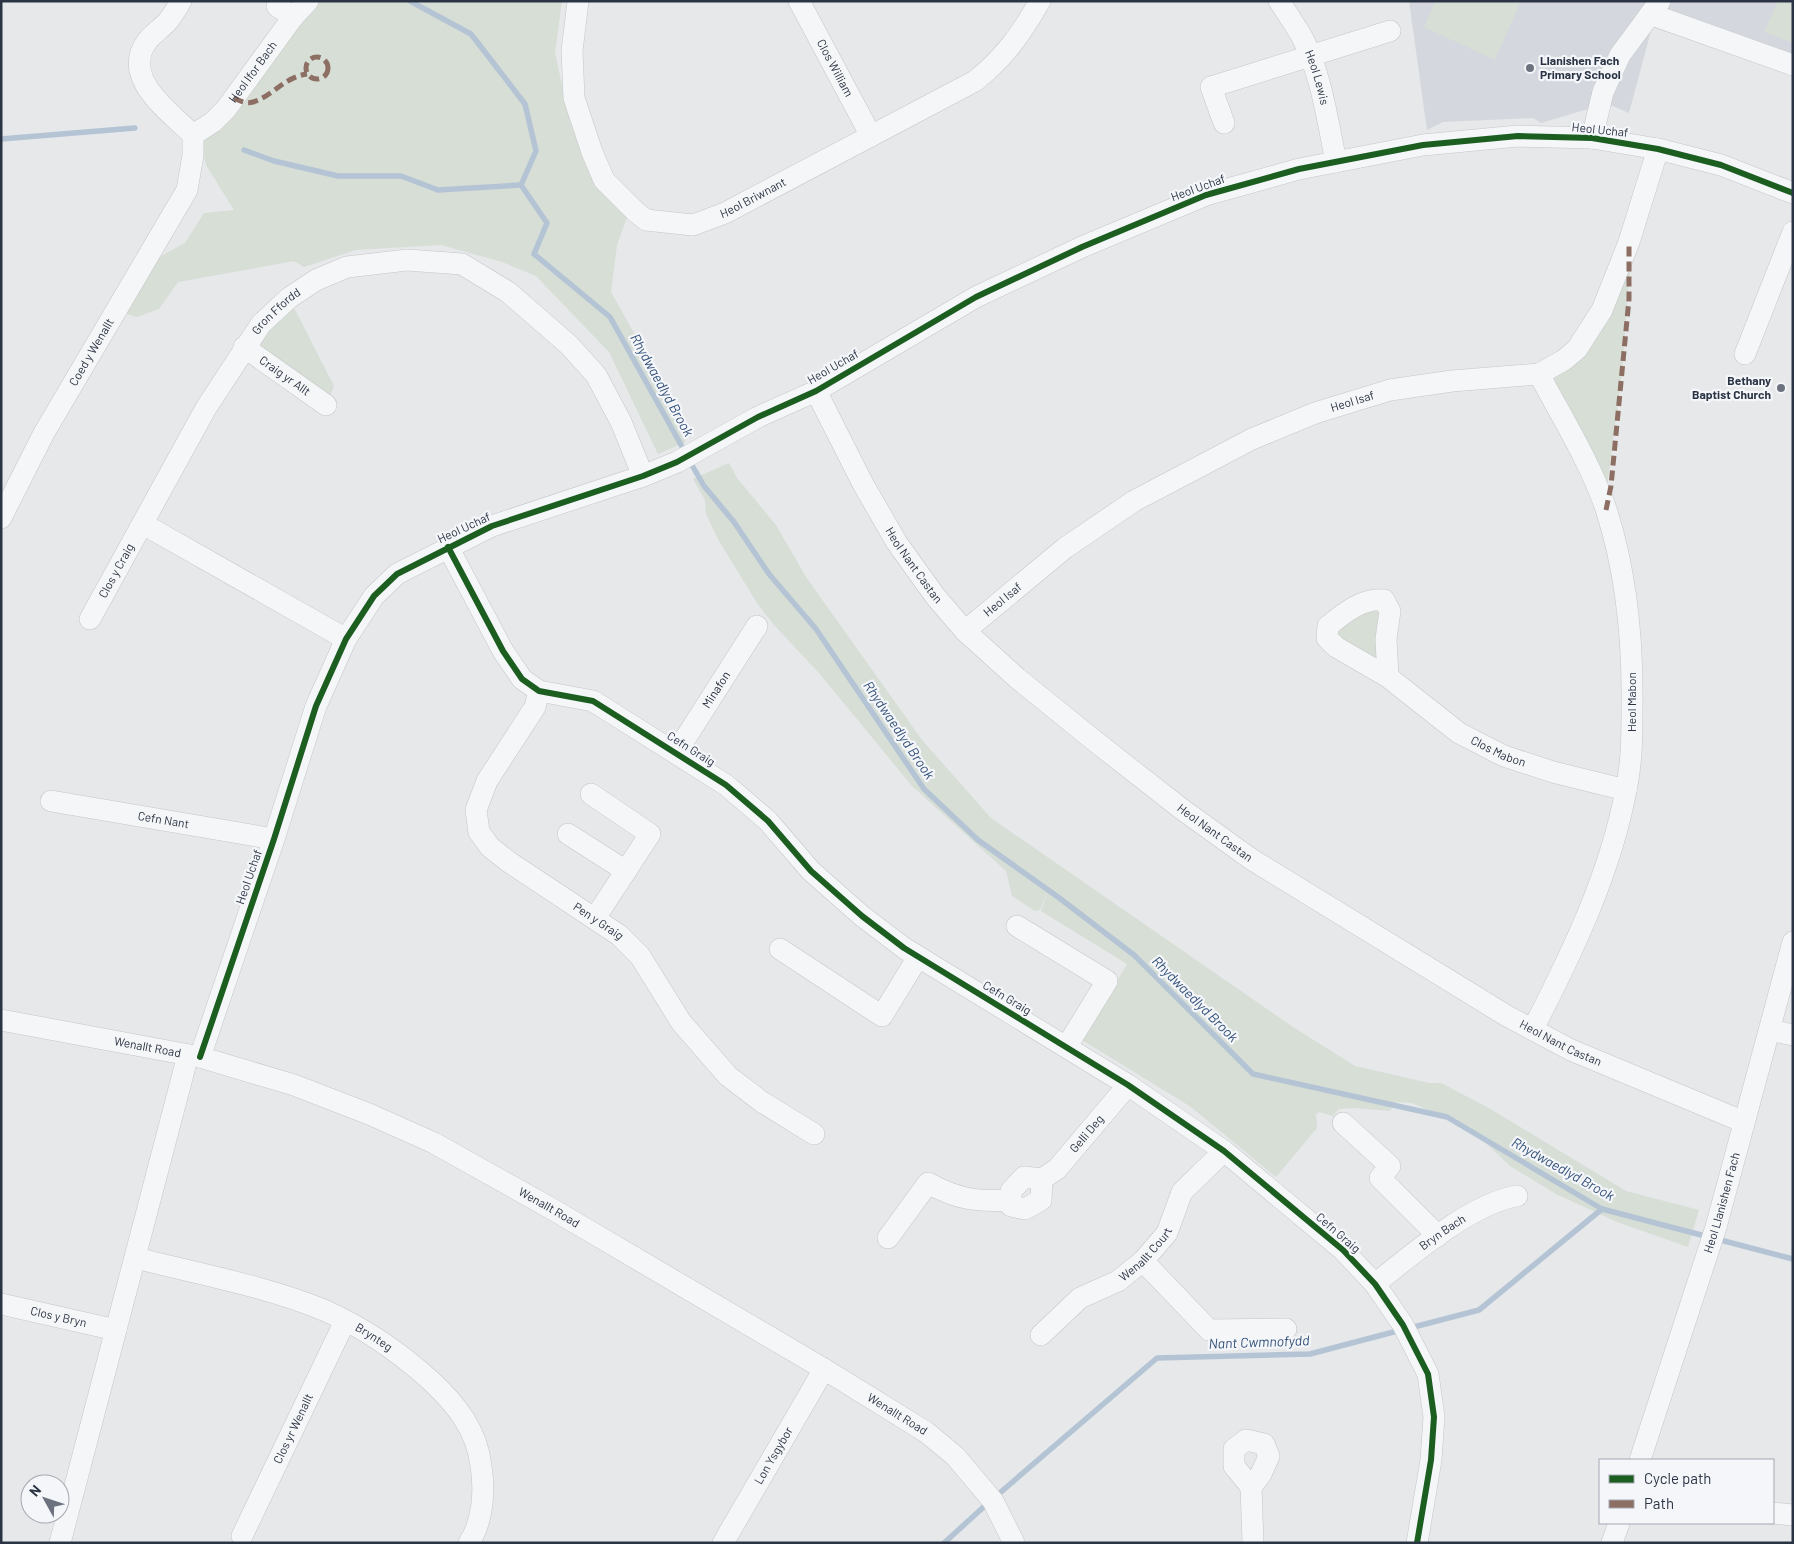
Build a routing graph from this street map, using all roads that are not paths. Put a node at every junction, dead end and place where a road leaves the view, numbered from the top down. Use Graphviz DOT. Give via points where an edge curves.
graph roads {
  1 [pos="181,1"];
  2 [pos="308,1"];
  3 [pos="578,1"];
  4 [pos="798,1"];
  5 [pos="1040,1"];
  6 [pos="1279,1"];
  7 [pos="1655,8"];
  8 [pos="1390,31"];
  9 [pos="1310,57"];
  10 [pos="1793,65"];
  11 [pos="1224,123"];
  12 [pos="193,135"];
  13 [pos="871,136"];
  14 [pos="1592,138"];
  15 [pos="1658,149"];
  16 [pos="1336,162"];
  17 [pos="1793,193"];
  18 [pos="1793,232"];
  19 [pos="244,348"];
  20 [pos="1745,354"];
  21 [pos="1539,374"];
  22 [pos="816,391"];
  23 [pos="326,405"];
  24 [pos="643,476"];
  25 [pos="1,518"];
  26 [pos="143,524"];
  27 [pos="448,547"];
  28 [pos="90,619"];
  29 [pos="757,626"];
  30 [pos="965,630"];
  31 [pos="346,639"];
  32 [pos="1388,677"];
  33 [pos="539,691"];
  34 [pos="676,753"];
  35 [pos="1626,790"];
  36 [pos="591,794"];
  37 [pos="51,801"];
  38 [pos="568,834"];
  39 [pos="274,839"];
  40 [pos="626,870"];
  41 [pos="595,918"];
  42 [pos="1017,926"];
  43 [pos="1793,942"];
  44 [pos="780,949"];
  45 [pos="918,957"];
  46 [pos="1,1020"];
  47 [pos="1533,1029"];
  48 [pos="1770,1030"];
  49 [pos="1793,1035"];
  50 [pos="1067,1046"];
  51 [pos="194,1056"];
  52 [pos="1128,1085"];
  53 [pos="1744,1122"];
  54 [pos="1343,1124"];
  55 [pos="814,1134"];
  56 [pos="1224,1150"];
  57 [pos="1517,1196"];
  58 [pos="1438,1236"];
  59 [pos="888,1238"];
  60 [pos="136,1258"];
  61 [pos="1143,1261"];
  62 [pos="1376,1284"];
  63 [pos="1,1304"];
  64 [pos="345,1322"];
  65 [pos="1286,1329"];
  66 [pos="116,1330"];
  67 [pos="1041,1335"];
  68 [pos="824,1369"];
  69 [pos="1640,1459"];
  70 [pos="1251,1487"];
  71 [pos="1774,1513"];
  72 [pos="1793,1515"];
  73 [pos="1619,1524"];
  74 [pos="242,1536"];
  75 [pos="60,1543"];
  76 [pos="469,1543"];
  77 [pos="723,1543"];
  78 [pos="1014,1543"];
  79 [pos="1254,1543"];
  80 [pos="1417,1543"];
  81 [pos="1612,1543"];
  1 -- 12 [label="street" via="168,21 148,40 140,63 140,75 145,86"];
  2 -- 12 [label="street, Heol Ifor Bach" via="285,12 226,109"];
  3 -- 13 [label="street, Heol Briwnant" via="572,51 574,98 604,180 646,220 693,225 725,214"];
  4 -- 13 [label="street, Clos William"];
  5 -- 13 [label="street, Heol Briwnant" via="1013,46 996,65 975,81"];
  6 -- 9 [label="street, Heol Lewis" via="1303,38"];
  7 -- 10 [label="street"];
  7 -- 14 [label="street" via="1620,55 1603,92"];
  8 -- 9 [label="street"];
  9 -- 11 [label="street" via="1211,87"];
  9 -- 16 [label="street, Heol Lewis"];
  12 -- 25 [label="street, Coed y Wenallt" via="187,190 44,433"];
  14 -- 15 [label="street, Heol Uchaf"];
  14 -- 16 [label="street, Heol Uchaf" via="1518,136 1423,145"];
  15 -- 17 [label="street, Heol Uchaf" via="1721,165"];
  15 -- 21 [label="street, Heol Isaf" via="1629,242 1602,310 1577,349"];
  16 -- 22 [label="street, Heol Uchaf" via="1206,195 1082,247 976,297"];
  18 -- 20 [label="street"];
  19 -- 23 [label="street, Craig yr Allt"];
  19 -- 24 [label="street, Gron Ffordd" via="261,324 289,298 316,280 347,267 407,260 462,264 508,292 569,344 596,375 621,422"];
  19 -- 26 [label="street, Gron Ffordd" via="206,408"];
  21 -- 30 [label="street, Heol Isaf" via="1390,390 1315,413 1252,440 1134,501 1064,548"];
  21 -- 35 [label="street, Heol Mabon" via="1595,480 1606,510 1624,584 1633,678 1632,749"];
  22 -- 24 [label="street, Heol Uchaf"];
  22 -- 30 [label="street, Heol Nant Castan" via="897,543 935,596"];
  24 -- 27 [label="street, Heol Uchaf" via="492,526"];
  26 -- 28 [label="street, Clos y Craig"];
  26 -- 31 [label="street"];
  27 -- 31 [label="street, Heol Uchaf" via="396,574 374,596"];
  27 -- 33 [label="street, Cefn Graig" via="503,651 522,679"];
  29 -- 34 [label="street, Minafon"];
  30 -- 47 [label="street, Heol Nant Castan" via="1017,678 1096,742 1251,859"];
  31 -- 39 [label="street, Heol Uchaf" via="316,706"];
  32 -- 35 [label="street, Clos Mabon" via="1460,732 1504,756"];
  33 -- 34 [label="street, Cefn Graig" via="592,701"];
  33 -- 41 [label="street, Pen y Graig" via="535,707 487,782 476,810 479,832 490,847 509,862"];
  34 -- 45 [label="street, Cefn Graig" via="726,785 768,821 811,870 862,916"];
  35 -- 47 [label="street, Heol Mabon" via="1593,901 1573,951"];
  36 -- 40 [label="street" via="650,834"];
  37 -- 39 [label="street, Cefn Nant"];
  38 -- 40 [label="street"];
  39 -- 51 [label="street, Heol Uchaf"];
  40 -- 41 [label="street"];
  41 -- 55 [label="street, Pen y Graig" via="640,956 681,1022 728,1076 762,1102"];
  42 -- 50 [label="street" via="1106,981"];
  43 -- 48 [label="street, Heol Llanishen Fach"];
  44 -- 45 [label="street" via="882,1016"];
  45 -- 50 [label="street, Cefn Graig"];
  46 -- 51 [label="street, Wenallt Road"];
  47 -- 53 [label="street, Heol Nant Castan" via="1571,1050"];
  48 -- 49 [label="street"];
  48 -- 53 [label="street, Heol Llanishen Fach"];
  50 -- 52 [label="street, Cefn Graig"];
  51 -- 60 [label="street"];
  51 -- 68 [label="street, Wenallt Road" via="294,1085 434,1143"];
  52 -- 56 [label="street, Cefn Graig"];
  52 -- 59 [label="street, Gelli Deg" via="1057,1169 1042,1179 1024,1177 1010,1191 1009,1200 982,1202 949,1194 928,1183"];
  53 -- 69 [label="street, Heol Llanishen Fach" via="1716,1227"];
  54 -- 58 [label="street" via="1390,1166 1380,1178"];
  56 -- 61 [label="street, Wenallt Court" via="1182,1192 1167,1233"];
  56 -- 62 [label="street, Cefn Graig" via="1343,1250"];
  57 -- 58 [label="street, Bryn Bach" via="1505,1198"];
  58 -- 62 [label="street, Bryn Bach"];
  60 -- 64 [label="street, Brynteg" via="292,1299"];
  60 -- 66 [label="street"];
  61 -- 65 [label="street" via="1209,1330"];
  61 -- 67 [label="street, Wenallt Court" via="1118,1281 1080,1298"];
  62 -- 80 [label="street, Cefn Graig" via="1403,1325 1428,1374 1434,1417 1431,1460"];
  63 -- 66 [label="street, Clos y Bryn"];
  64 -- 74 [label="street, Clos yr Wenallt"];
  64 -- 76 [label="street, Brynteg" via="370,1334 408,1360 445,1394 468,1422 480,1454 484,1488 475,1533"];
  66 -- 75 [label="street"];
  68 -- 77 [label="street, Lon Ysgybor"];
  68 -- 78 [label="street, Wenallt Road" via="926,1432 955,1456 993,1501"];
  70 -- 79 [label="street"];
  71 -- 72 [label="street"];
  73 -- 81 [label="street"];
}
